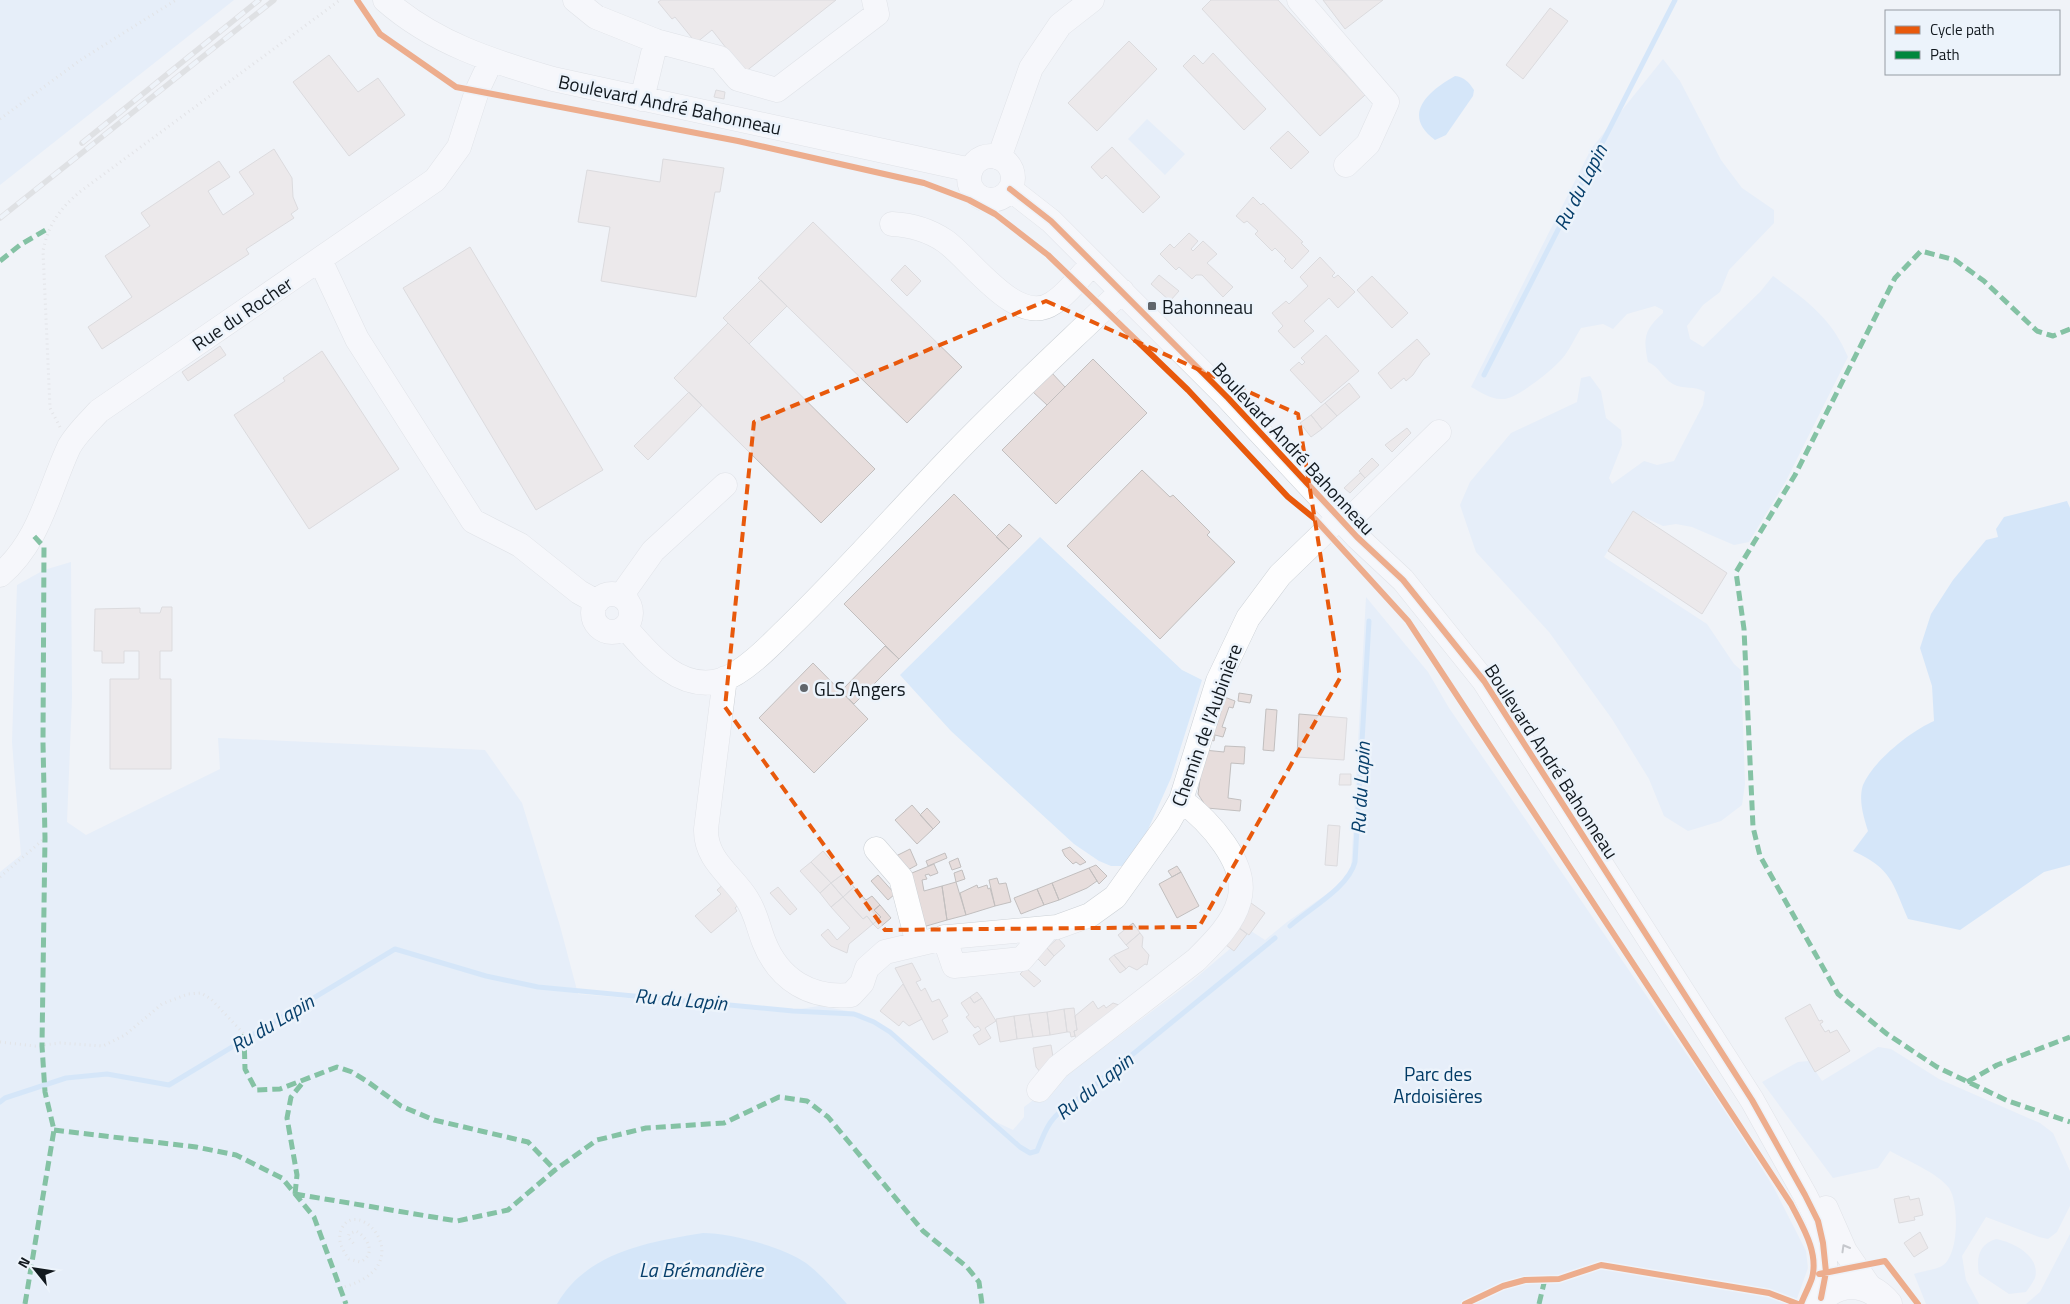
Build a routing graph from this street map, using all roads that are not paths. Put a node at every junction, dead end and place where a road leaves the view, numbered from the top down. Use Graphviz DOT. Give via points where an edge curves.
graph roads {
  1 [pos="385,0"];
  2 [pos="575,0"];
  3 [pos="874,0"];
  4 [pos="1092,0"];
  5 [pos="1299,0"];
  6 [pos="656,41"];
  7 [pos="491,61"];
  8 [pos="642,99"];
  9 [pos="999,158"];
  10 [pos="1346,165"];
  11 [pos="970,170"];
  12 [pos="1010,190"];
  13 [pos="892,224"];
  14 [pos="320,260"];
  15 [pos="1093,263"];
  16 [pos="1122,291"];
  17 [pos="1439,432"];
  18 [pos="725,485"];
  19 [pos="1342,521"];
  20 [pos="0,575"];
  21 [pos="621,596"];
  22 [pos="597,602"];
  23 [pos="626,628"];
  24 [pos="725,678"];
  25 [pos="1181,800"];
  26 [pos="876,849"];
  27 [pos="918,944"];
  28 [pos="1039,1090"];
  29 [pos="1752,1100"];
  30 [pos="1880,1296"];
  31 [pos="1819,1301"];
  1 -- 7 [label="street, Boulevard André Bahonneau" via="431,34"];
  2 -- 6 [label="street" via="596,17"];
  3 -- 6 [label="street" via="877,14 777,90 738,79 720,58"];
  4 -- 9 [label="street" via="1060,25 1036,61 1023,88"];
  5 -- 10 [label="street" via="1387,102 1368,144"];
  6 -- 8 [label="street"];
  7 -- 8 [label="street, Boulevard André Bahonneau" via="552,79"];
  7 -- 14 [label="street, Rue du Rocher" via="477,91 459,147 440,175 424,190"];
  8 -- 11 [label="street, Boulevard André Bahonneau"];
  9 -- 11 [label="street" via="982,158"];
  9 -- 12 [label="street" via="1012,169"];
  11 -- 12 [label="street" via="971,187 983,199 1000,199"];
  12 -- 15 [label="street, Boulevard André Bahonneau" via="1034,206"];
  13 -- 15 [label="street" via="922,229 941,238 1009,300 1027,308 1053,304"];
  14 -- 20 [label="street, Rue du Rocher" via="99,411 70,445 33,535 11,566"];
  14 -- 22 [label="street" via="357,339 473,521 520,545 579,592"];
  15 -- 16 [label="street, Boulevard André Bahonneau"];
  16 -- 19 [label="street, Boulevard André Bahonneau" via="1285,457"];
  16 -- 24 [label="street" via="958,450 816,602 755,660"];
  17 -- 19 [label="street, Chemin de l'Aubinière"];
  18 -- 21 [label="street" via="653,551"];
  19 -- 25 [label="street, Chemin de l'Aubinière" via="1298,556 1269,588 1235,641 1218,681"];
  19 -- 29 [label="street, Boulevard André Bahonneau" via="1403,580 1484,681"];
  21 -- 22 [label="street" via="608,593"];
  21 -- 23 [label="street" via="632,611"];
  22 -- 23 [label="street" via="593,613 595,623 614,632"];
  23 -- 24 [label="street" via="667,671 696,682"];
  24 -- 27 [label="street, Chemin de l'Aubinière" via="706,829 710,854 746,896 770,955 787,977 817,993 852,994 862,984 867,968 885,952"];
  25 -- 27 [label="street, Chemin de l'Aubinière" via="1125,886 1090,915 1057,927 944,938"];
  25 -- 28 [label="street" via="1213,829 1235,865 1241,884 1236,910 1196,960 1058,1067"];
  26 -- 27 [label="street" via="901,878"];
  30 -- 29 [label="street, Boulevard André Bahonneau, one-way" via="1845,1251 1817,1188"];
  29 -- 31 [label="street, Boulevard André Bahonneau" via="1818,1221 1826,1272"];
  30 -- 31 [label="main road" via="1858,1285 1845,1285 1832,1290"];
}
